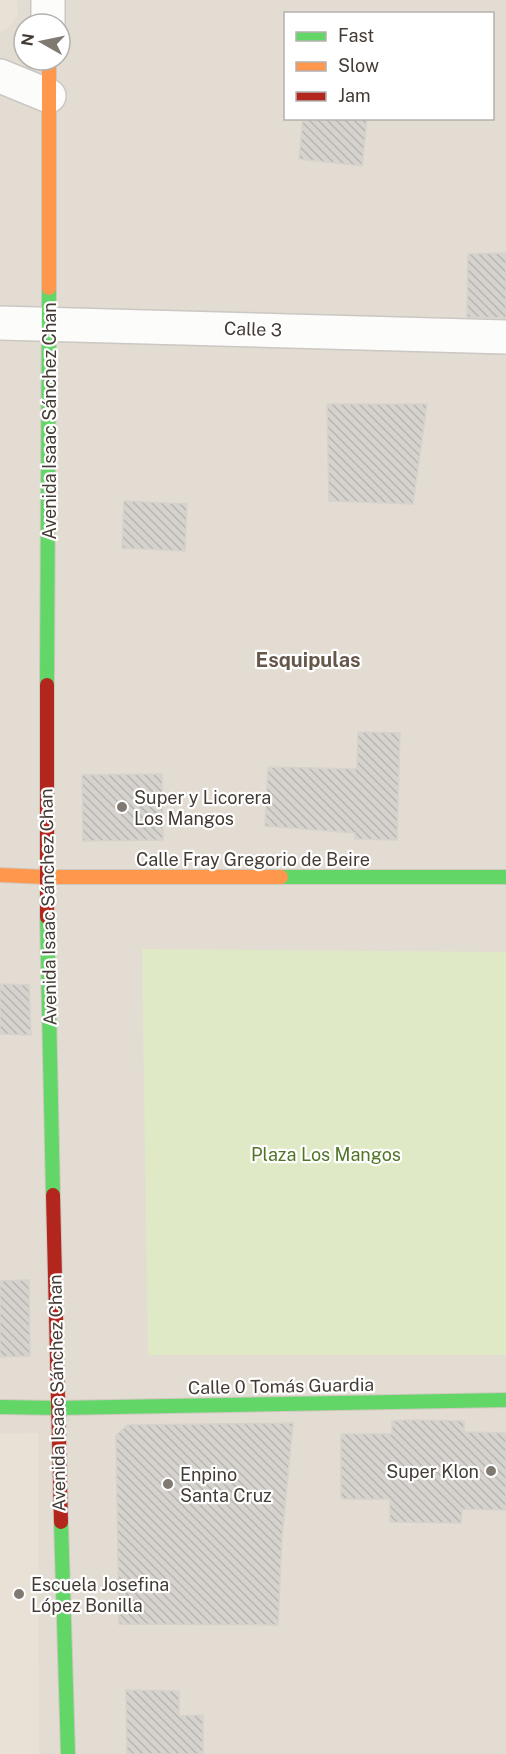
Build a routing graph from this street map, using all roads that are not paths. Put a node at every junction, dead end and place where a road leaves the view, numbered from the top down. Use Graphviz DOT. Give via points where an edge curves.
graph roads {
  1 [pos="49,72"];
  2 [pos="0,76"];
  3 [pos="49,96"];
  4 [pos="0,323"];
  5 [pos="49,323"];
  6 [pos="506,337"];
  7 [pos="0,875"];
  8 [pos="46,877"];
  9 [pos="506,877"];
  10 [pos="506,1400"];
  11 [pos="0,1407"];
  12 [pos="57,1408"];
  13 [pos="68,1754"];
  1 -- 3 [label="street, Avenida Isaac Sánchez Chan"];
  2 -- 3 [label="street"];
  3 -- 5 [label="street, Avenida Isaac Sánchez Chan"];
  4 -- 5 [label="street, Calle 3"];
  5 -- 6 [label="street, Calle 3"];
  5 -- 8 [label="street, Avenida Isaac Sánchez Chan"];
  7 -- 8 [label="street, Calle Fray Gregorio de Beire"];
  8 -- 9 [label="street, Calle Fray Gregorio de Beire"];
  8 -- 12 [label="street, Avenida Isaac Sánchez Chan"];
  10 -- 12 [label="street, Calle 0 Tomás Guardia"];
  11 -- 12 [label="street, Calle 0 Tomás Guardia"];
  12 -- 13 [label="street, Avenida Isaac Sánchez Chan"];
}
